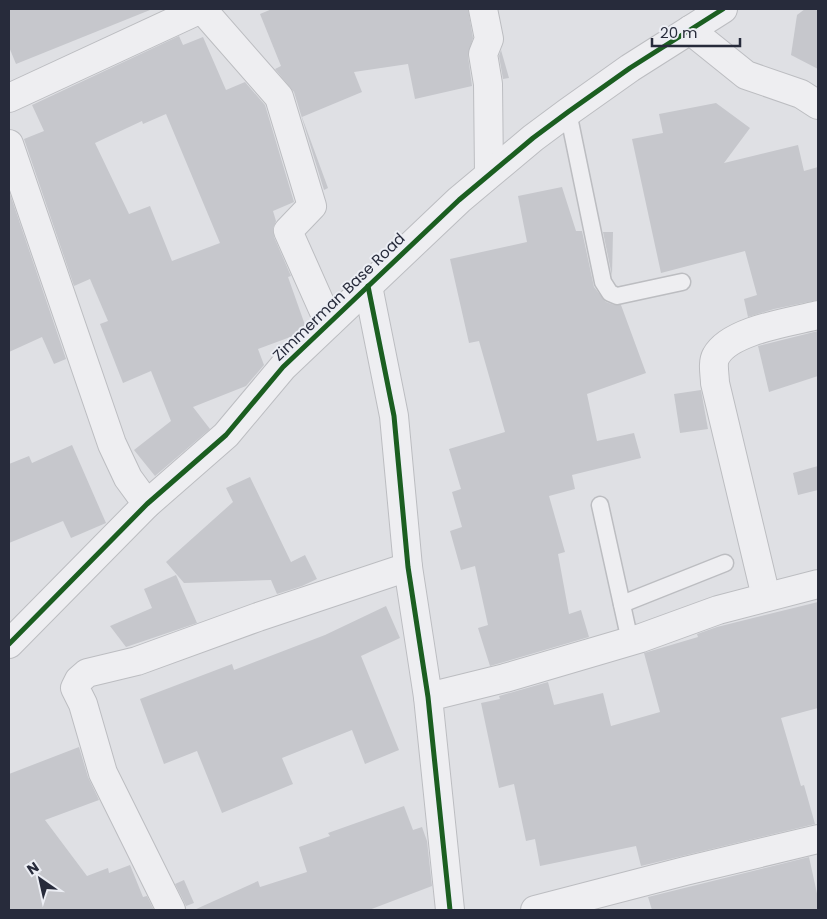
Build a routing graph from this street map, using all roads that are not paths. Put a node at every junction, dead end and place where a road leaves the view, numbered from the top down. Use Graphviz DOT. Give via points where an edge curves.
graph roads {
  1 [pos="202,9"];
  2 [pos="483,9"];
  3 [pos="723,9"];
  4 [pos="690,30"];
  5 [pos="9,98"];
  6 [pos="818,105"];
  7 [pos="568,112"];
  8 [pos="9,144"];
  9 [pos="489,174"];
  10 [pos="682,282"];
  11 [pos="368,286"];
  12 [pos="818,315"];
  13 [pos="329,323"];
  14 [pos="147,504"];
  15 [pos="600,505"];
  16 [pos="725,563"];
  17 [pos="408,567"];
  18 [pos="818,584"];
  19 [pos="766,598"];
  20 [pos="622,604"];
  21 [pos="630,641"];
  22 [pos="9,644"];
  23 [pos="428,697"];
  24 [pos="818,839"];
  25 [pos="171,910"];
  26 [pos="450,910"];
  27 [pos="535,910"];
  1 -- 5 [label="street"];
  1 -- 13 [label="street" via="279,97 312,206 288,232"];
  2 -- 9 [label="street" via="489,39 482,54 488,84"];
  3 -- 4 [label="street, Zimmerman Base Road"];
  4 -- 6 [label="street" via="746,75 801,94"];
  4 -- 7 [label="street, Zimmerman Base Road"];
  7 -- 9 [label="street, Zimmerman Base Road"];
  7 -- 10 [label="lane" via="603,282 610,293 617,296"];
  8 -- 14 [label="street" via="112,444 128,478"];
  9 -- 11 [label="street, Zimmerman Base Road"];
  11 -- 13 [label="street, Zimmerman Base Road"];
  11 -- 17 [label="street" via="394,416"];
  12 -- 19 [label="street" via="744,334 726,343 715,357 715,383"];
  13 -- 14 [label="street, Zimmerman Base Road" via="283,366 226,435"];
  14 -- 22 [label="street, Zimmerman Base Road"];
  15 -- 20 [label="lane"];
  16 -- 20 [label="lane"];
  17 -- 23 [label="street"];
  17 -- 25 [label="street" via="137,661 87,673 79,680 75,688 83,704 103,773"];
  18 -- 19 [label="street"];
  19 -- 21 [label="street" via="718,610"];
  20 -- 21 [label="lane"];
  21 -- 23 [label="street"];
  23 -- 26 [label="street"];
  24 -- 27 [label="street"];
}
